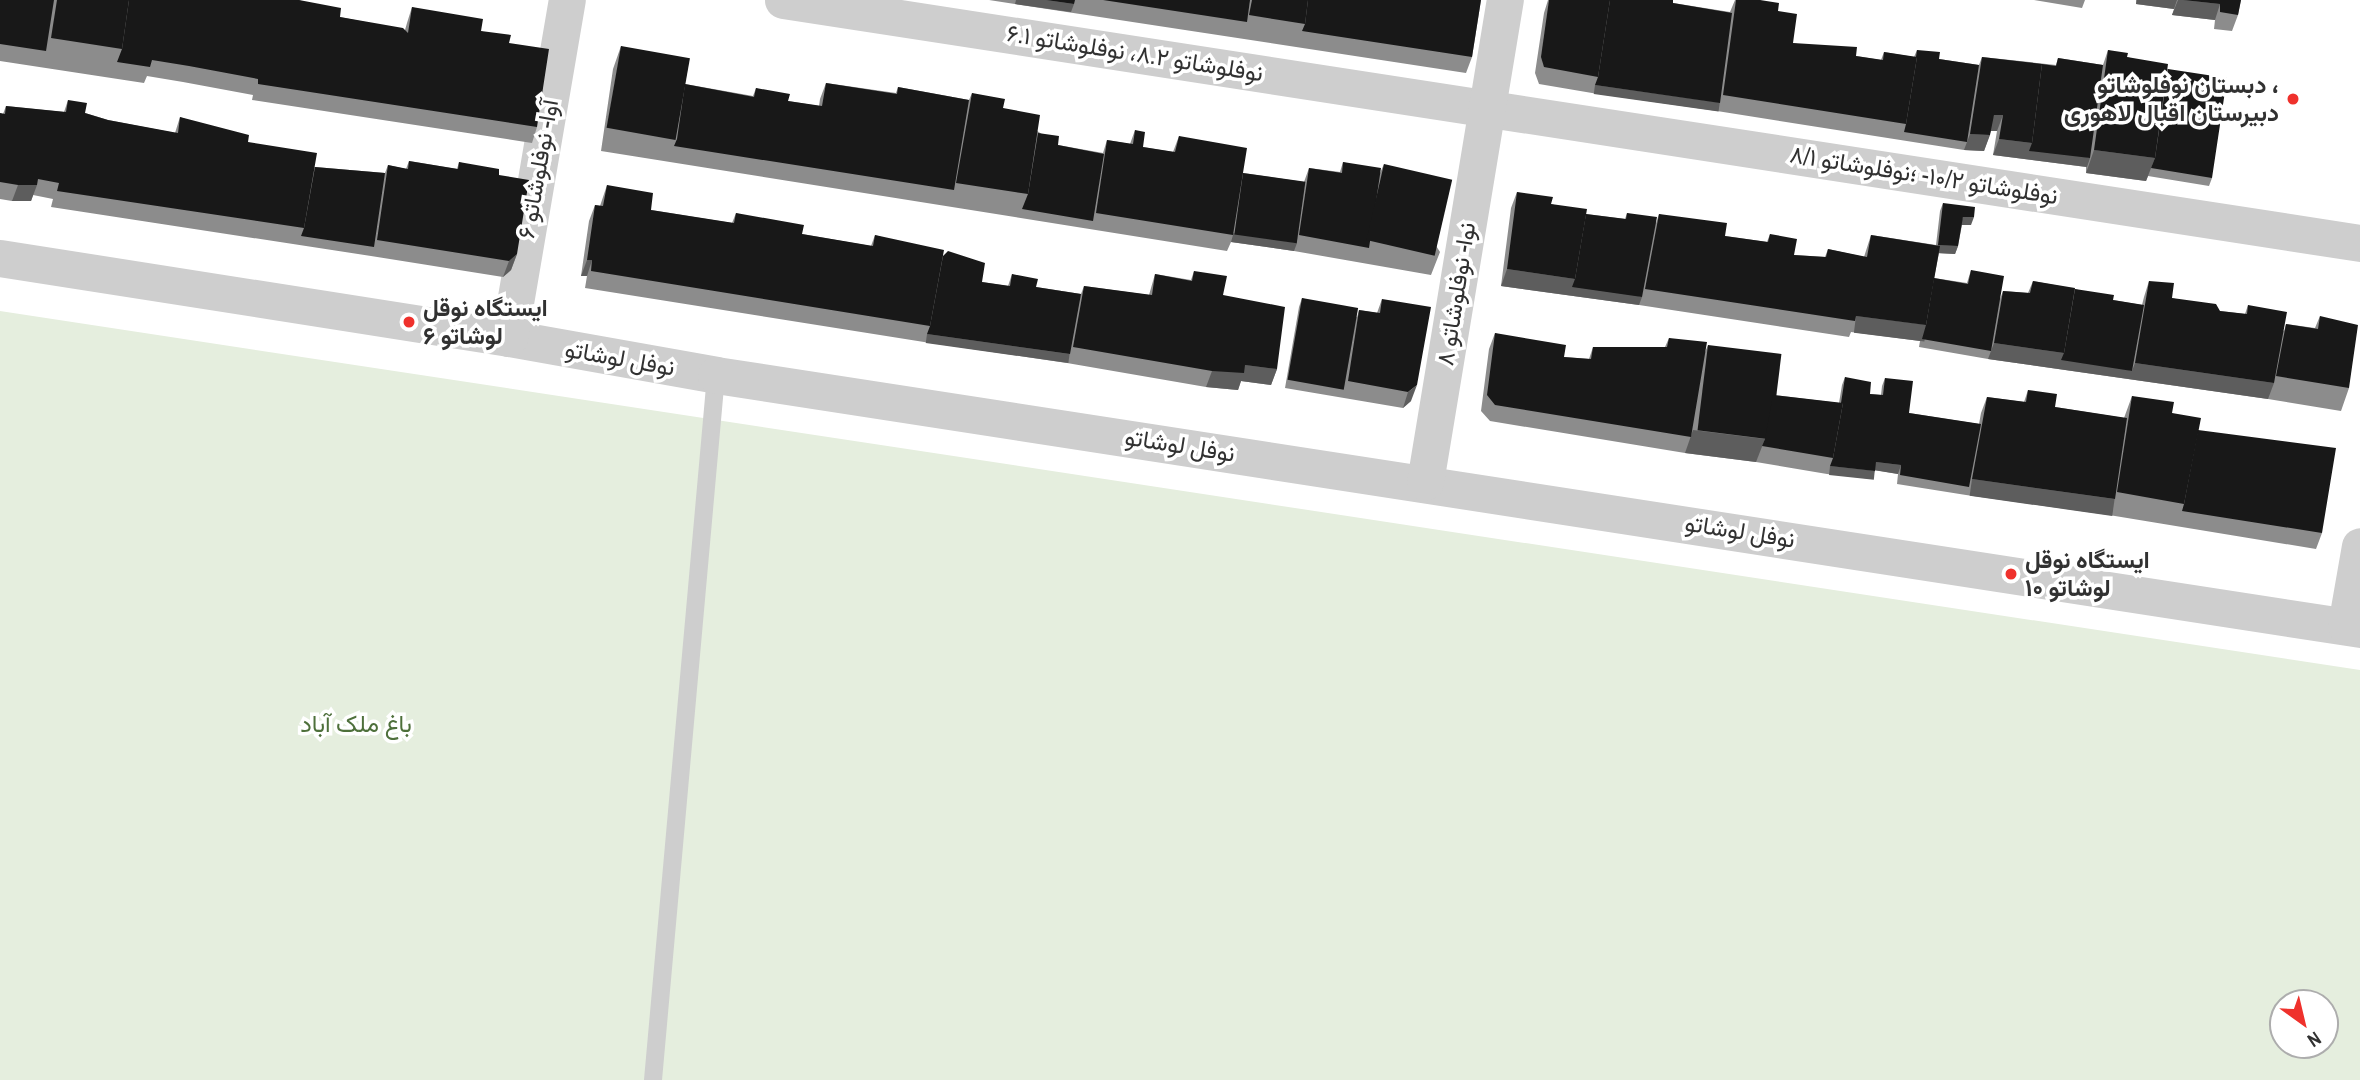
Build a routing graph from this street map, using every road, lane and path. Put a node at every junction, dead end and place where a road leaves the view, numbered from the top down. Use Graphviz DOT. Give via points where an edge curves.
graph roads {
  1 [pos="567,0"];
  2 [pos="783,0"];
  3 [pos="1505,0"];
  4 [pos="1487,107"];
  5 [pos="2360,243"];
  6 [pos="0,258"];
  7 [pos="509,338"];
  8 [pos="716,375"];
  9 [pos="1425,482"];
  10 [pos="2360,546"];
  11 [pos="2353,628"];
  12 [pos="653,1080"];
  1 -- 7 [label="street, آوا- نوفلوشاتو ۶"];
  2 -- 4 [label="street, نوفلوشاتو ۸.۲، نوفلوشاتو ۶.۱"];
  3 -- 4 [label="street, نوا- نوفلوشاتو ۸"];
  4 -- 5 [label="street, نوفلوشاتو ۱۰/۲- ؛نوفلوشاتو ۸/۱"];
  4 -- 9 [label="street, نوا- نوفلوشاتو ۸"];
  6 -- 7 [label="street, نوفل لوشاتو"];
  7 -- 8 [label="street, نوفل لوشاتو"];
  8 -- 9 [label="street, نوفل لوشاتو"];
  8 -- 12 [label="lane"];
  9 -- 11 [label="street, نوفل لوشاتو"];
  10 -- 11 [label="street"];
}
